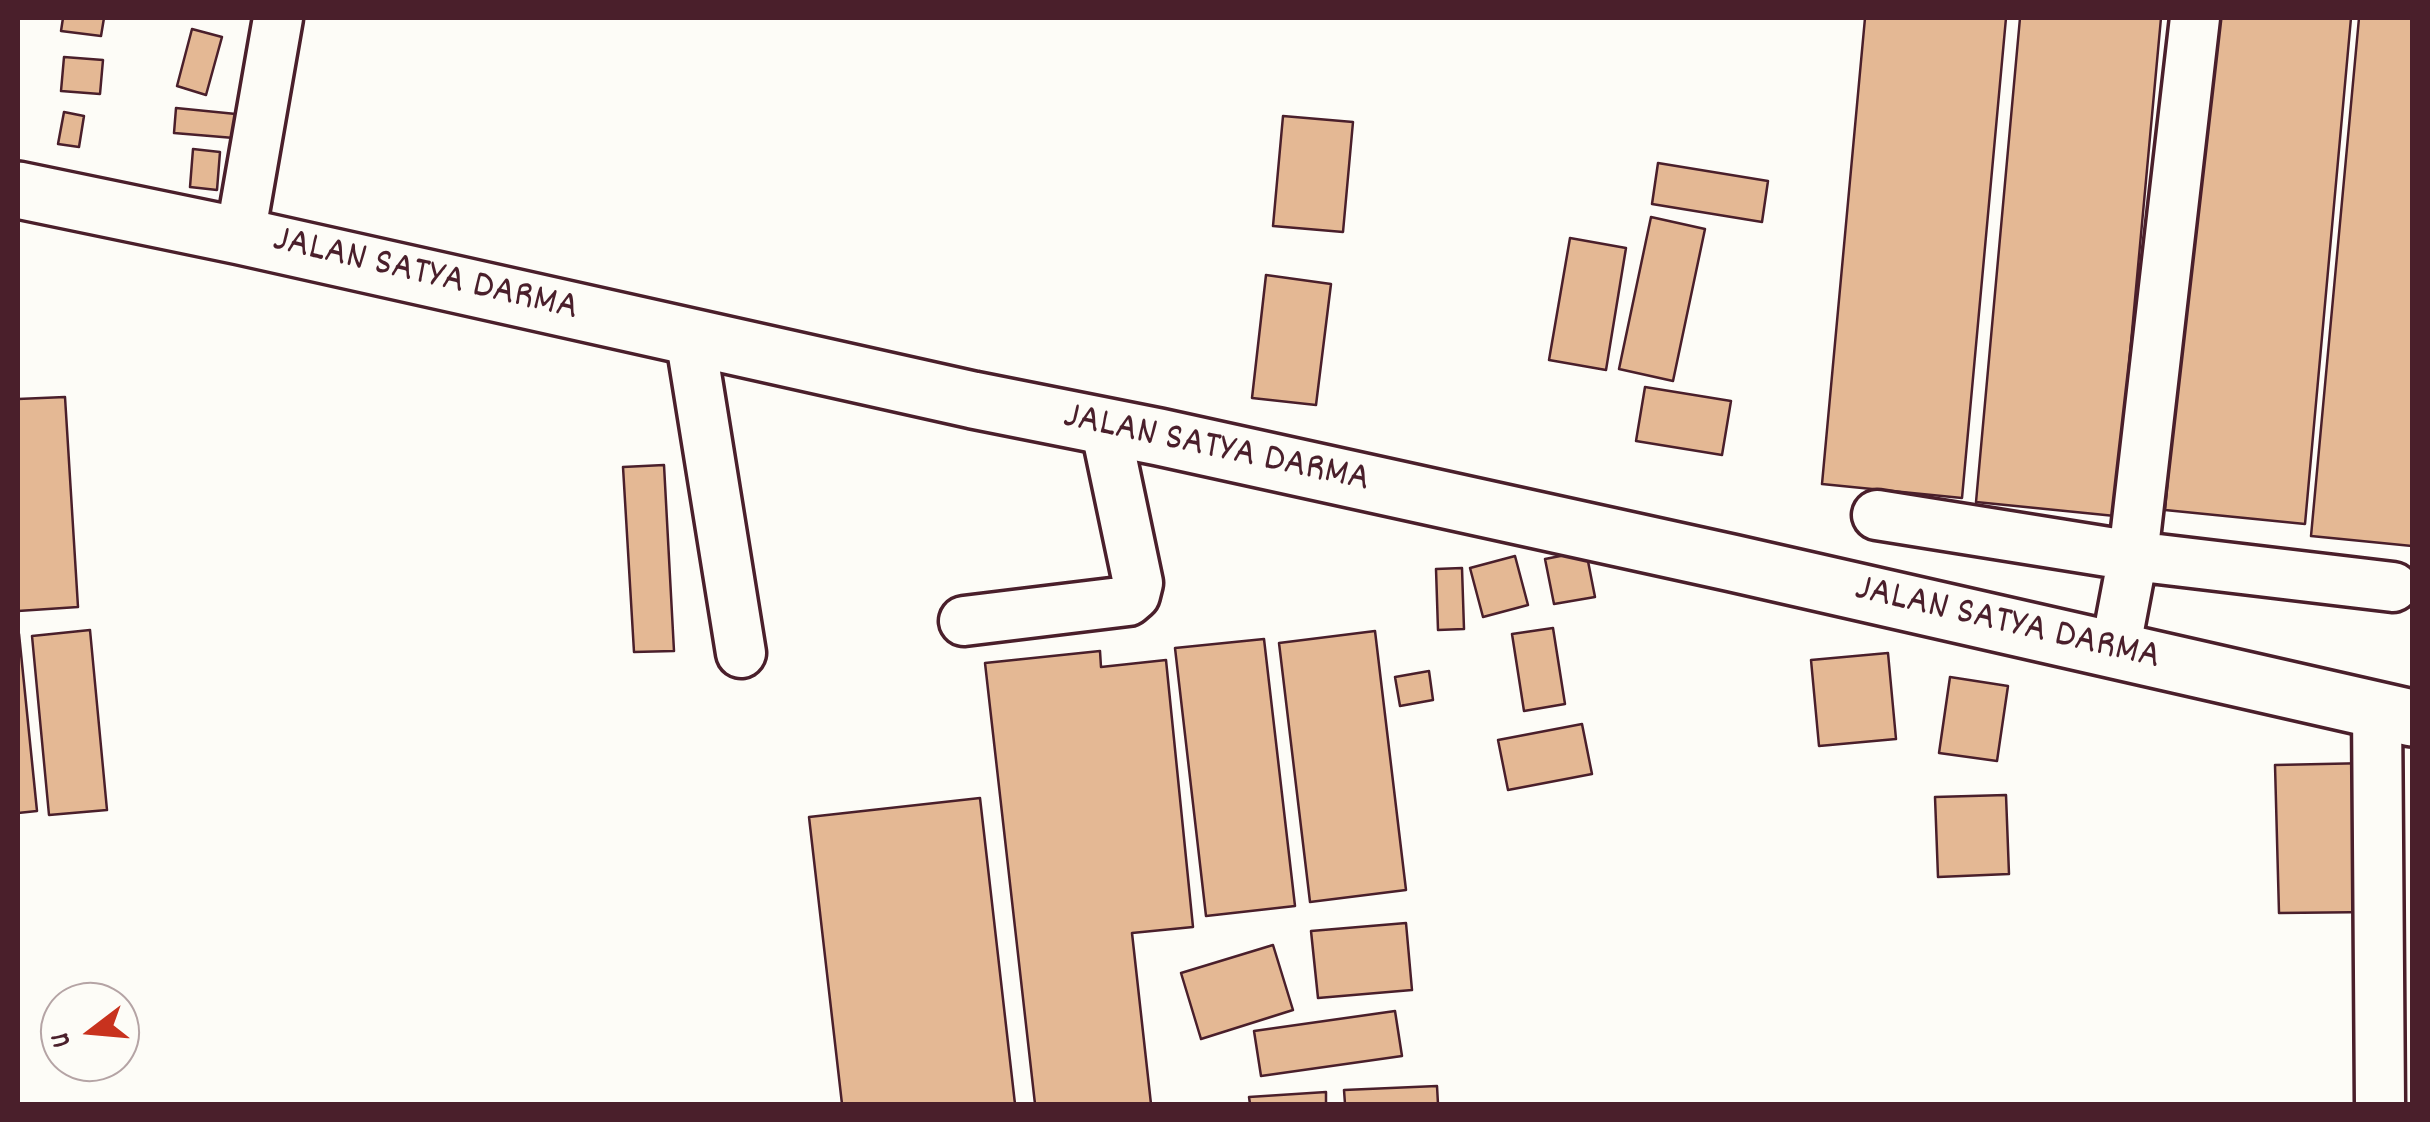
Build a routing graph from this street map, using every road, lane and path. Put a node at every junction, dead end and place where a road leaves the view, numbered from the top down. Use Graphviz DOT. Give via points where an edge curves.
graph roads {
  1 [pos="278,18"];
  2 [pos="2195,18"];
  3 [pos="18,190"];
  4 [pos="240,236"];
  5 [pos="690,336"];
  6 [pos="1105,426"];
  7 [pos="1877,515"];
  8 [pos="2133,556"];
  9 [pos="2393,587"];
  10 [pos="964,621"];
  11 [pos="2115,652"];
  12 [pos="741,653"];
  13 [pos="2395,714"];
  14 [pos="2380,1104"];
  1 -- 4 [label="street"];
  2 -- 8 [label="street"];
  3 -- 4 [label="main road, JALAN SATYA DARMA"];
  4 -- 5 [label="main road, JALAN SATYA DARMA"];
  5 -- 6 [label="main road, JALAN SATYA DARMA"];
  5 -- 12 [label="street"];
  6 -- 10 [label="street" via="1138,583 1135,595"];
  6 -- 11 [label="main road, JALAN SATYA DARMA"];
  7 -- 8 [label="street"];
  8 -- 9 [label="street"];
  8 -- 11 [label="street"];
  11 -- 13 [label="main road, JALAN SATYA DARMA"];
  13 -- 14 [label="street"];
}
